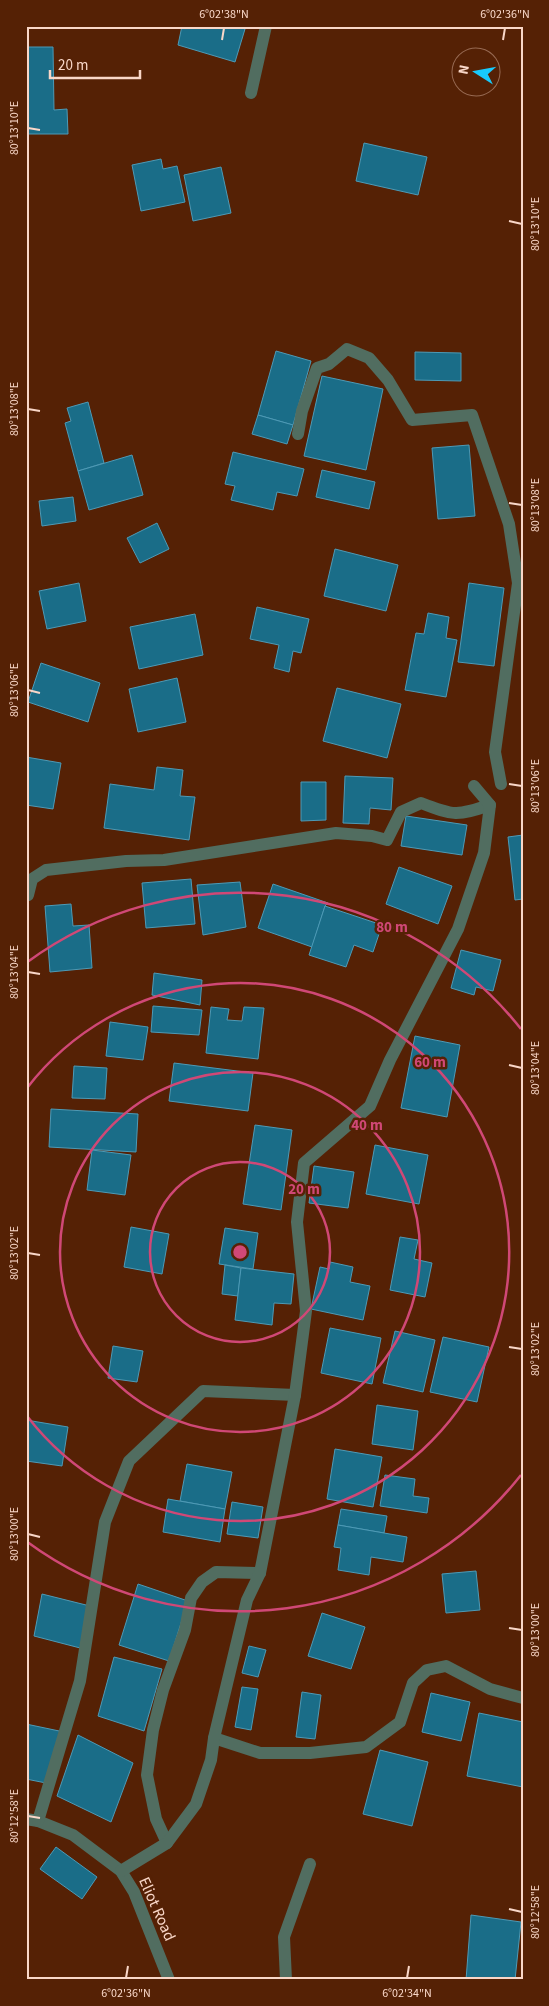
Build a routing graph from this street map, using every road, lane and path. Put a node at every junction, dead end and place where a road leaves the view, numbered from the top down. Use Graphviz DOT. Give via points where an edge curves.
graph roads {
  1 [pos="266,26"];
  2 [pos="251,93"];
  3 [pos="298,434"];
  4 [pos="501,784"];
  5 [pos="474,786"];
  6 [pos="490,805"];
  7 [pos="28,895"];
  8 [pos="295,1395"];
  9 [pos="260,1573"];
  10 [pos="523,1698"];
  11 [pos="214,1738"];
  12 [pos="32,1820"];
  13 [pos="167,1843"];
  14 [pos="310,1864"];
  15 [pos="121,1871"];
  16 [pos="169,1980"];
  17 [pos="286,1980"];
  1 -- 2 [label="street"];
  3 -- 4 [label="street" via="302,411 317,368 329,364 347,349 369,358 388,380 412,420 472,415 509,524 518,583 495,752"];
  5 -- 6 [label="street"];
  6 -- 7 [label="street" via="462,814 421,803 401,812 387,840 336,833 164,860 46,870 32,879"];
  6 -- 8 [label="street" via="484,853 458,929 390,1060 370,1106 304,1163 298,1222 306,1311"];
  8 -- 9 [label="street"];
  8 -- 12 [label="street" via="203,1391 129,1461 105,1522 80,1681"];
  9 -- 11 [label="street" via="247,1600"];
  9 -- 13 [label="street" via="216,1572 202,1582 191,1598 185,1630 162,1690 147,1775 156,1818"];
  10 -- 11 [label="street" via="490,1688 446,1666 426,1670 413,1683 400,1722 366,1748 260,1753"];
  11 -- 13 [label="street" via="211,1760 196,1804"];
  12 -- 15 [label="street, Eliot Road" via="72,1835"];
  13 -- 15 [label="street"];
  14 -- 17 [label="street" via="284,1937"];
  15 -- 16 [label="street, Eliot Road" via="134,1892"];
}
